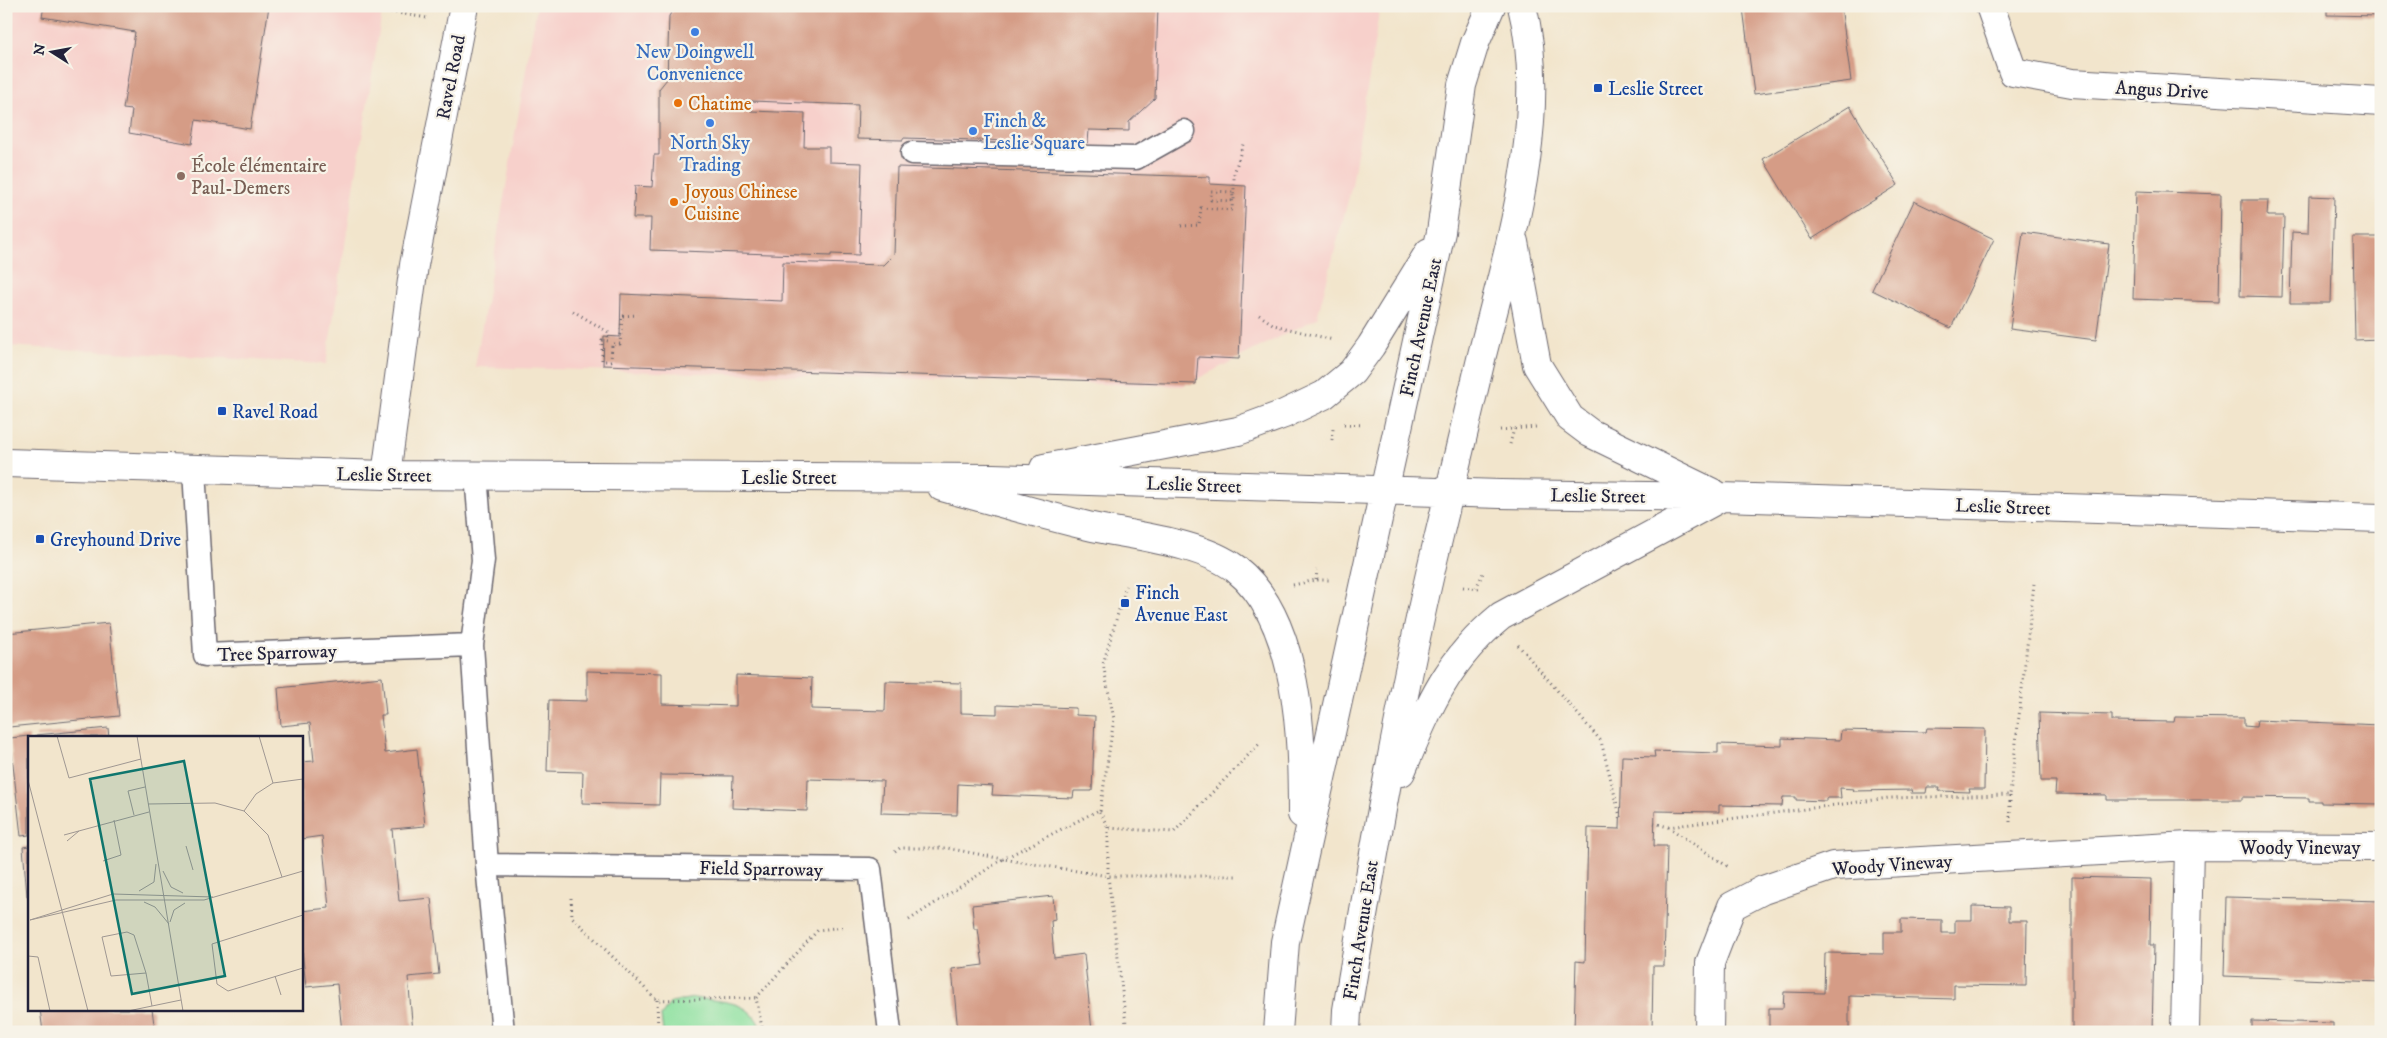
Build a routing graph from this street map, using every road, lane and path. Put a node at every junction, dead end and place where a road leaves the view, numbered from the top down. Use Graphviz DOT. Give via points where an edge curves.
graph roads {
  1 [pos="356,6"];
  2 [pos="1491,6"];
  3 [pos="1522,6"];
  4 [pos="1990,6"];
  5 [pos="462,15"];
  6 [pos="2381,102"];
  7 [pos="1184,131"];
  8 [pos="1244,141"];
  9 [pos="912,153"];
  10 [pos="1181,226"];
  11 [pos="1441,232"];
  12 [pos="1512,234"];
  13 [pos="573,311"];
  14 [pos="1259,315"];
  15 [pos="638,316"];
  16 [pos="1334,340"];
  17 [pos="1540,427"];
  18 [pos="1514,429"];
  19 [pos="1497,430"];
  20 [pos="1510,444"];
  21 [pos="6,463"];
  22 [pos="194,470"];
  23 [pos="386,475"];
  24 [pos="476,475"];
  25 [pos="904,478"];
  26 [pos="993,478"];
  27 [pos="1385,489"];
  28 [pos="1449,491"];
  29 [pos="1721,497"];
  30 [pos="2381,518"];
  31 [pos="1317,570"];
  32 [pos="1484,572"];
  33 [pos="1316,580"];
  34 [pos="1330,580"];
  35 [pos="2034,584"];
  36 [pos="1126,586"];
  37 [pos="1289,586"];
  38 [pos="1476,588"];
  39 [pos="1511,637"];
  40 [pos="472,644"];
  41 [pos="1260,743"];
  42 [pos="1099,810"];
  43 [pos="1621,820"];
  44 [pos="1654,823"];
  45 [pos="1668,827"];
  46 [pos="1108,828"];
  47 [pos="1376,834"];
  48 [pos="2189,846"];
  49 [pos="2381,847"];
  50 [pos="1003,859"];
  51 [pos="1302,863"];
  52 [pos="487,865"];
  53 [pos="567,865"];
  54 [pos="870,869"];
  55 [pos="1108,876"];
  56 [pos="1237,876"];
  57 [pos="1763,890"];
  58 [pos="877,923"];
  59 [pos="901,925"];
  60 [pos="756,998"];
  61 [pos="658,1000"];
  62 [pos="503,1032"];
  63 [pos="658,1032"];
  64 [pos="763,1032"];
  65 [pos="890,1032"];
  66 [pos="1127,1032"];
  67 [pos="1278,1032"];
  68 [pos="1346,1032"];
  69 [pos="1709,1032"];
  70 [pos="2185,1032"];
  1 -- 5 [label="path"];
  2 -- 11 [label="main road, Finch Avenue East" via="1462,85"];
  3 -- 12 [label="main road, Finch Avenue East" via="1529,34 1532,70 1527,148"];
  4 -- 6 [label="main road, Angus Drive" via="2014,72 2072,83"];
  5 -- 23 [label="main road, Ravel Road" via="414,265"];
  7 -- 9 [label="lane" via="1136,158"];
  8 -- 10 [label="path" via="1234,174 1234,201 1226,201 1211,200 1212,191 1233,192 1233,201 1232,210 1201,208 1199,225"];
  11 -- 26 [label="main road" via="1371,346 1352,372 1324,395 1284,414 1238,430"];
  11 -- 27 [label="main road, Finch Avenue East"];
  12 -- 28 [label="main road, Finch Avenue East"];
  12 -- 29 [label="main road" via="1537,365 1570,418 1590,432"];
  13 -- 15 [label="path" via="608,332 608,341 602,340 602,360 611,361 612,344 620,344 622,316"];
  14 -- 16 [label="path" via="1274,325"];
  17 -- 18 [label="path"];
  18 -- 19 [label="path"];
  18 -- 20 [label="path"];
  21 -- 22 [label="main road, Leslie Street"];
  22 -- 23 [label="main road, Leslie Street"];
  22 -- 40 [label="lane, Tree Sparroway" via="205,655"];
  23 -- 24 [label="main road, Leslie Street"];
  24 -- 25 [label="main road, Leslie Street"];
  24 -- 40 [label="lane" via="483,560"];
  25 -- 26 [label="main road, Leslie Street"];
  25 -- 51 [label="main road" via="1088,526 1205,552 1236,570 1263,602 1290,664 1302,766"];
  26 -- 27 [label="main road, Leslie Street"];
  27 -- 28 [label="main road, Leslie Street"];
  27 -- 51 [label="main road, Finch Avenue East"];
  28 -- 29 [label="main road, Leslie Street"];
  28 -- 47 [label="main road, Finch Avenue East"];
  29 -- 30 [label="main road, Leslie Street"];
  29 -- 47 [label="main road" via="1501,616 1478,635 1453,665 1430,703"];
  31 -- 33 [label="path"];
  32 -- 38 [label="path"];
  33 -- 34 [label="path"];
  33 -- 37 [label="path"];
  35 -- 45 [label="path" via="2010,795 1888,798"];
  36 -- 42 [label="path" via="1103,664 1114,720"];
  39 -- 43 [label="path" via="1601,741"];
  40 -- 52 [label="lane"];
  41 -- 46 [label="path" via="1174,832"];
  42 -- 46 [label="path"];
  42 -- 50 [label="path"];
  44 -- 45 [label="path"];
  45 -- 57 [label="path"];
  46 -- 55 [label="path"];
  47 -- 68 [label="main road, Finch Avenue East"];
  48 -- 49 [label="main road, Woody Vineway"];
  48 -- 57 [label="main road, Woody Vineway" via="1832,866"];
  48 -- 70 [label="main road"];
  50 -- 54 [label="path" via="947,848 900,848"];
  50 -- 55 [label="path"];
  50 -- 59 [label="path"];
  51 -- 67 [label="main road, Finch Avenue East" via="1285,942"];
  52 -- 53 [label="lane, Field Sparroway"];
  52 -- 62 [label="lane"];
  53 -- 54 [label="lane, Field Sparroway"];
  53 -- 61 [label="path" via="572,916"];
  54 -- 58 [label="lane"];
  55 -- 56 [label="path"];
  55 -- 66 [label="path"];
  57 -- 69 [label="main road, Woody Vineway" via="1732,906 1710,963"];
  58 -- 60 [label="path" via="818,930"];
  58 -- 65 [label="lane"];
  60 -- 61 [label="path"];
  60 -- 64 [label="path"];
  61 -- 63 [label="path"];
}
